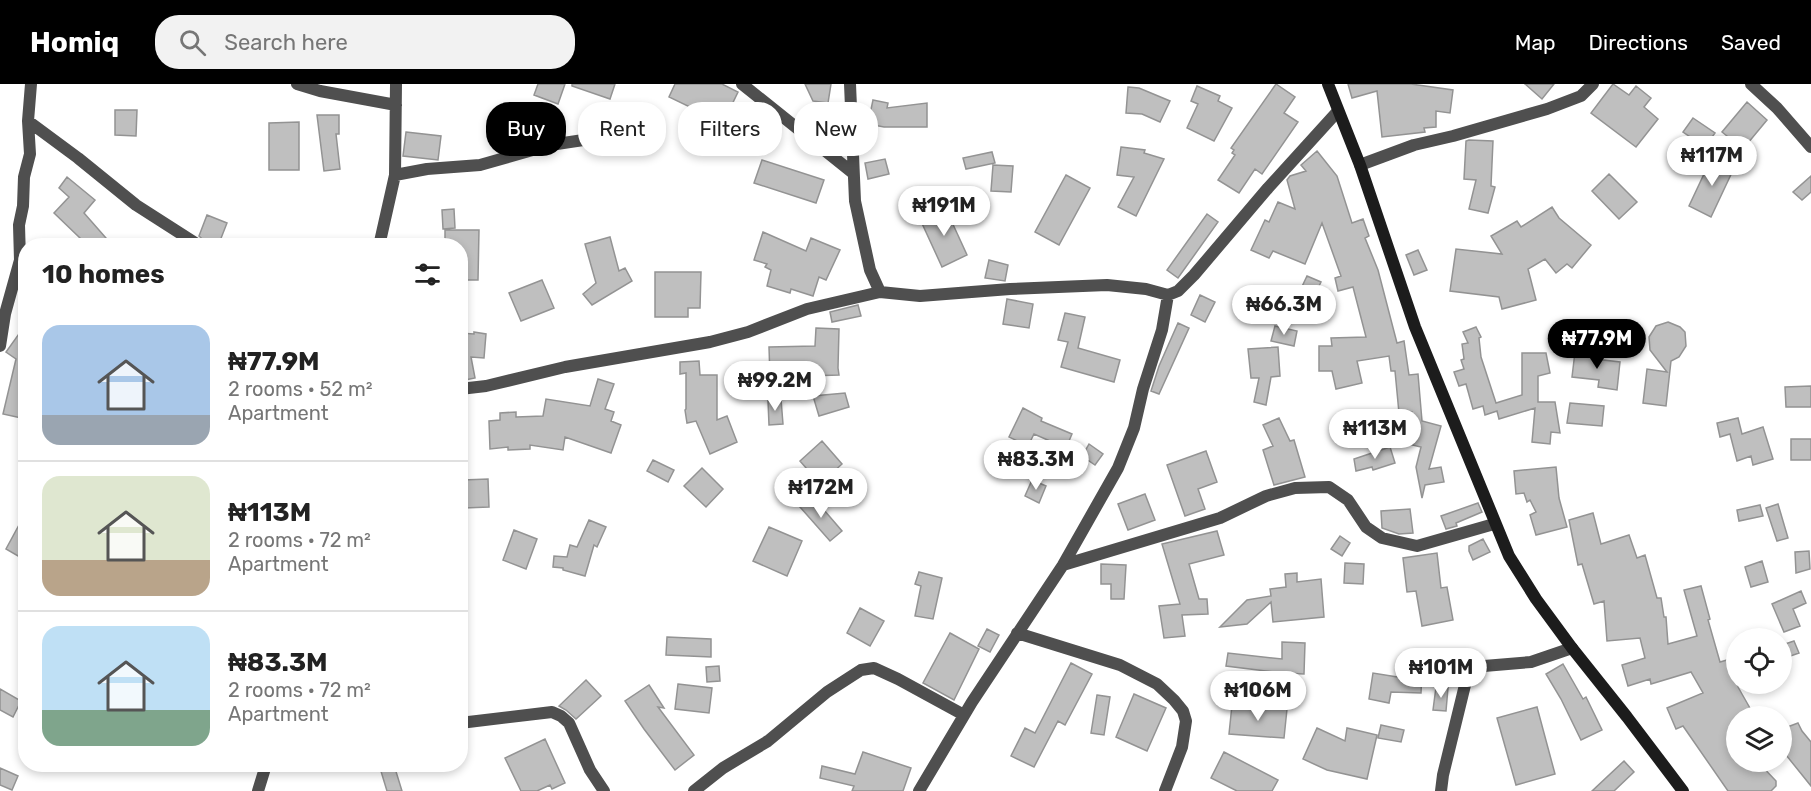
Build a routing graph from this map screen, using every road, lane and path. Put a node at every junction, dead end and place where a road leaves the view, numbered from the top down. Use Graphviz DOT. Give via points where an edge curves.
graph roads {
  1 [pos="31,84"];
  2 [pos="297,84"];
  3 [pos="396,84"];
  4 [pos="742,84"];
  5 [pos="850,84"];
  6 [pos="1328,84"];
  7 [pos="1593,84"];
  8 [pos="1751,84"];
  9 [pos="396,105"];
  10 [pos="1338,111"];
  11 [pos="28,121"];
  12 [pos="578,141"];
  13 [pos="1811,147"];
  14 [pos="1360,165"];
  15 [pos="853,173"];
  16 [pos="395,175"];
  17 [pos="19,238"];
  18 [pos="188,238"];
  19 [pos="381,238"];
  20 [pos="18,267"];
  21 [pos="880,292"];
  22 [pos="1168,295"];
  23 [pos="0,346"];
  24 [pos="468,388"];
  25 [pos="1494,524"];
  26 [pos="1063,566"];
  27 [pos="1017,633"];
  28 [pos="1572,648"];
  29 [pos="964,715"];
  30 [pos="468,722"];
  31 [pos="264,772"];
  32 [pos="258,791"];
  33 [pos="603,791"];
  34 [pos="694,791"];
  35 [pos="919,791"];
  36 [pos="1165,791"];
  37 [pos="1442,791"];
  38 [pos="1683,791"];
  1 -- 11 [label="street"];
  2 -- 9 [label="street"];
  3 -- 9 [label="street"];
  4 -- 15 [label="street"];
  5 -- 15 [label="street"];
  6 -- 10 [label="main road"];
  7 -- 14 [label="street" via="1581,96 1547,109 1414,145"];
  8 -- 13 [label="street"];
  9 -- 16 [label="street"];
  10 -- 14 [label="main road"];
  10 -- 22 [label="street" via="1194,275"];
  11 -- 17 [label="street" via="30,154 24,177"];
  11 -- 18 [label="street" via="136,205"];
  12 -- 16 [label="street" via="480,165"];
  14 -- 25 [label="main road" via="1415,327"];
  15 -- 21 [label="street" via="862,237"];
  16 -- 19 [label="street"];
  20 -- 23 [label="street"];
  21 -- 22 [label="street" via="920,296 1107,285"];
  21 -- 24 [label="street" via="807,309 710,342"];
  22 -- 26 [label="street" via="1134,428 1118,468"];
  25 -- 26 [label="street" via="1417,546 1382,538 1366,527 1348,500 1329,487 1295,488 1266,496 1220,518"];
  25 -- 28 [label="main road" via="1509,556"];
  26 -- 27 [label="street"];
  27 -- 29 [label="street"];
  27 -- 36 [label="street" via="1120,665 1157,684 1174,700 1184,711 1186,721 1182,747"];
  28 -- 37 [label="street" via="1530,662 1484,666 1472,671 1464,685"];
  28 -- 38 [label="main road"];
  29 -- 34 [label="street" via="874,668 861,670"];
  29 -- 35 [label="street"];
  30 -- 33 [label="street" via="552,712 561,716 569,723"];
  31 -- 32 [label="street"];
}
